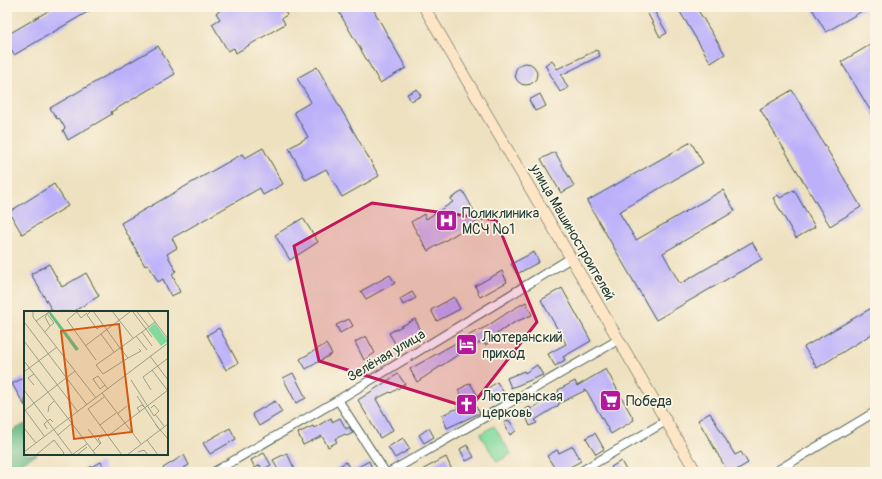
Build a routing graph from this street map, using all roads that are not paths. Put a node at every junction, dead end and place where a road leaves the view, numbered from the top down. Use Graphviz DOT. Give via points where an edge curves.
graph roads {
  1 [pos="424,7"];
  2 [pos="571,258"];
  3 [pos="618,340"];
  4 [pos="338,400"];
  5 [pos="875,412"];
  6 [pos="666,422"];
  7 [pos="214,472"];
  8 [pos="385,472"];
  9 [pos="390,472"];
  10 [pos="580,472"];
  11 [pos="696,472"];
  12 [pos="775,472"];
  1 -- 2 [label="main road, улица Машиностроителей"];
  2 -- 3 [label="main road, улица Машиностроителей"];
  2 -- 4 [label="street, Зелёная улица"];
  3 -- 6 [label="main road, улица Машиностроителей"];
  3 -- 9 [label="street"];
  4 -- 7 [label="street, Зелёная улица"];
  4 -- 8 [label="street"];
  5 -- 12 [label="street"];
  6 -- 10 [label="street"];
  6 -- 11 [label="main road, улица Машиностроителей"];
}
